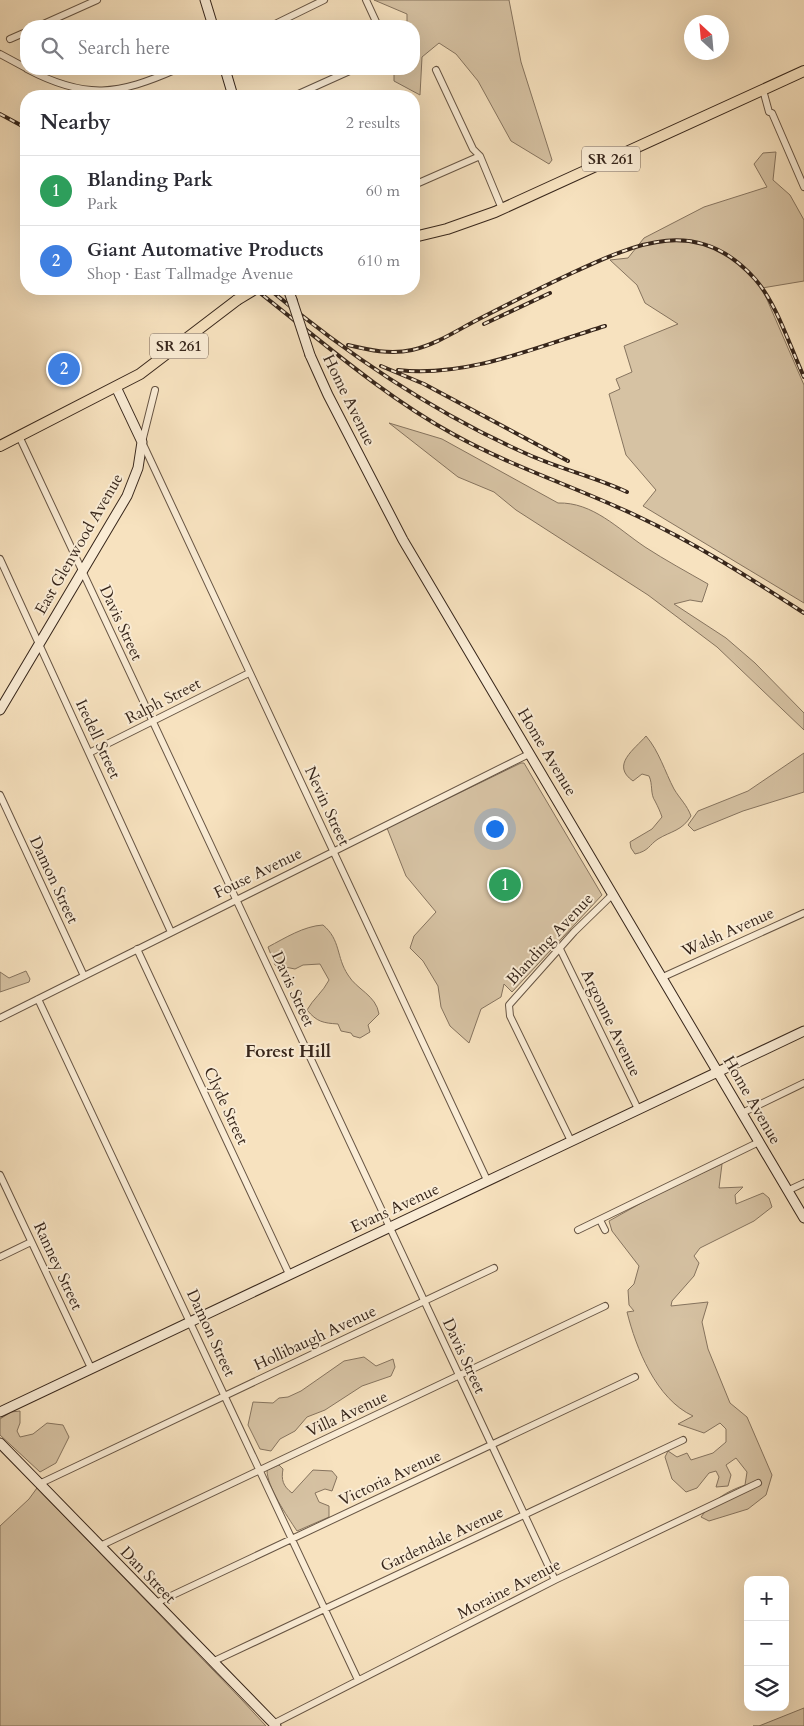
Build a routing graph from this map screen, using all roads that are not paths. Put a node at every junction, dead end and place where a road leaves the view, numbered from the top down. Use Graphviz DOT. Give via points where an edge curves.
graph roads {
  1 [pos="97,0"];
  2 [pos="205,0"];
  3 [pos="324,0"];
  4 [pos="366,0"];
  5 [pos="52,20"];
  6 [pos="211,20"];
  7 [pos="283,20"];
  8 [pos="375,20"];
  9 [pos="20,35"];
  10 [pos="10,39"];
  11 [pos="0,54"];
  12 [pos="20,64"];
  13 [pos="436,70"];
  14 [pos="804,71"];
  15 [pos="43,75"];
  16 [pos="162,75"];
  17 [pos="227,75"];
  18 [pos="341,75"];
  19 [pos="98,90"];
  20 [pos="112,90"];
  21 [pos="231,90"];
  22 [pos="307,90"];
  23 [pos="763,90"];
  24 [pos="480,156"];
  25 [pos="420,182"];
  26 [pos="804,187"];
  27 [pos="502,209"];
  28 [pos="420,235"];
  29 [pos="245,295"];
  30 [pos="290,295"];
  31 [pos="116,387"];
  32 [pos="155,390"];
  33 [pos="19,436"];
  34 [pos="142,442"];
  35 [pos="0,446"];
  36 [pos="0,559"];
  37 [pos="82,572"];
  38 [pos="39,644"];
  39 [pos="249,673"];
  40 [pos="0,710"];
  41 [pos="151,722"];
  42 [pos="89,753"];
  43 [pos="529,754"];
  44 [pos="0,795"];
  45 [pos="333,852"];
  46 [pos="613,894"];
  47 [pos="235,900"];
  48 [pos="804,913"];
  49 [pos="171,932"];
  50 [pos="136,949"];
  51 [pos="560,949"];
  52 [pos="84,976"];
  53 [pos="663,977"];
  54 [pos="38,999"];
  55 [pos="0,1018"];
  56 [pos="804,1031"];
  57 [pos="718,1071"];
  58 [pos="804,1083"];
  59 [pos="638,1109"];
  60 [pos="742,1113"];
  61 [pos="570,1141"];
  62 [pos="759,1142"];
  63 [pos="0,1175"];
  64 [pos="487,1180"];
  65 [pos="804,1183"];
  66 [pos="789,1190"];
  67 [pos="804,1218"];
  68 [pos="600,1220"];
  69 [pos="389,1227"];
  70 [pos="578,1230"];
  71 [pos="605,1230"];
  72 [pos="31,1242"];
  73 [pos="0,1257"];
  74 [pos="494,1268"];
  75 [pos="289,1274"];
  76 [pos="424,1302"];
  77 [pos="605,1306"];
  78 [pos="190,1321"];
  79 [pos="91,1368"];
  80 [pos="459,1376"];
  81 [pos="635,1377"];
  82 [pos="225,1395"];
  83 [pos="0,1412"];
  84 [pos="683,1440"];
  85 [pos="0,1443"];
  86 [pos="491,1445"];
  87 [pos="260,1469"];
  88 [pos="758,1483"];
  89 [pos="39,1484"];
  90 [pos="526,1514"];
  91 [pos="293,1540"];
  92 [pos="100,1546"];
  93 [pos="555,1580"];
  94 [pos="156,1603"];
  95 [pos="325,1610"];
  96 [pos="212,1662"];
  97 [pos="358,1680"];
  98 [pos="275,1725"];
  1 -- 5 [label="street"];
  2 -- 6 [label="street"];
  3 -- 7 [label="street"];
  4 -- 8 [label="street"];
  9 -- 10 [label="street"];
  11 -- 12 [label="street"];
  13 -- 24 [label="street" via="472,149"];
  14 -- 23 [label="main road, SR 261"];
  15 -- 19 [label="street" via="70,87"];
  16 -- 20 [label="street"];
  17 -- 21 [label="street"];
  18 -- 22 [label="street"];
  23 -- 26 [label="street" via="769,112 776,121"];
  23 -- 27 [label="main road, SR 261"];
  24 -- 25 [label="street"];
  24 -- 27 [label="street"];
  27 -- 28 [label="main road, SR 261"];
  29 -- 31 [label="main road, SR 261, bridge" via="167,356"];
  30 -- 43 [label="street, Home Avenue, bridge" via="310,355 328,395 404,540"];
  31 -- 33 [label="main road, SR 261"];
  31 -- 34 [label="street"];
  32 -- 34 [label="street"];
  33 -- 35 [label="main road, SR 261"];
  33 -- 37 [label="street, Davis Street"];
  34 -- 37 [label="street, East Glenwood Avenue" via="138,468 127,496"];
  34 -- 39 [label="street, Nevin Street"];
  36 -- 38 [label="street, Iredell Street"];
  37 -- 38 [label="street, East Glenwood Avenue"];
  37 -- 41 [label="street, Davis Street"];
  38 -- 40 [label="street, East Glenwood Avenue"];
  38 -- 42 [label="street, Iredell Street"];
  39 -- 41 [label="street, Ralph Street"];
  39 -- 45 [label="street, Nevin Street"];
  41 -- 42 [label="street, Ralph Street"];
  41 -- 47 [label="street, Davis Street"];
  42 -- 49 [label="street, Iredell Street"];
  43 -- 45 [label="street, Fouse Avenue"];
  43 -- 46 [label="street, Home Avenue"];
  44 -- 52 [label="street, Damon Street"];
  45 -- 47 [label="street, Fouse Avenue"];
  45 -- 64 [label="street, Nevin Street"];
  46 -- 51 [label="street, Blanding Avenue"];
  46 -- 53 [label="street, Home Avenue"];
  47 -- 49 [label="street, Fouse Avenue"];
  47 -- 69 [label="street, Davis Street"];
  48 -- 53 [label="street, Walsh Avenue"];
  49 -- 50 [label="street, Fouse Avenue"];
  50 -- 52 [label="street, Fouse Avenue"];
  50 -- 75 [label="street, Clyde Street"];
  51 -- 59 [label="street, Argonne Avenue"];
  51 -- 61 [label="street, Blanding Avenue" via="508,1005"];
  52 -- 54 [label="street, Fouse Avenue"];
  53 -- 57 [label="street, Home Avenue"];
  54 -- 55 [label="street, Fouse Avenue"];
  54 -- 78 [label="street, Damon Street"];
  56 -- 57 [label="street, Evans Avenue"];
  57 -- 59 [label="street, Evans Avenue"];
  57 -- 60 [label="street, Home Avenue"];
  58 -- 60 [label="street"];
  59 -- 61 [label="street, Evans Avenue"];
  60 -- 62 [label="street, Home Avenue"];
  61 -- 64 [label="street, Evans Avenue"];
  62 -- 66 [label="street, Home Avenue"];
  62 -- 68 [label="street"];
  63 -- 72 [label="street, Ranney Street"];
  64 -- 69 [label="street, Evans Avenue"];
  65 -- 66 [label="street"];
  66 -- 67 [label="street, Home Avenue"];
  68 -- 70 [label="street"];
  68 -- 71 [label="street"];
  69 -- 75 [label="street, Evans Avenue"];
  69 -- 76 [label="street, Davis Street"];
  72 -- 73 [label="street"];
  72 -- 79 [label="street, Ranney Street"];
  74 -- 76 [label="street, Hollibaugh Avenue"];
  75 -- 78 [label="street, Evans Avenue"];
  76 -- 80 [label="street, Davis Street"];
  76 -- 82 [label="street, Hollibaugh Avenue"];
  77 -- 80 [label="street, Villa Avenue"];
  78 -- 79 [label="street, Evans Avenue"];
  78 -- 82 [label="street, Damon Street"];
  79 -- 83 [label="street, Evans Avenue"];
  80 -- 86 [label="street, Davis Street"];
  80 -- 87 [label="street, Villa Avenue"];
  81 -- 86 [label="street, Victoria Avenue"];
  82 -- 87 [label="street, Damon Street"];
  82 -- 89 [label="street, Hollibaugh Avenue"];
  84 -- 90 [label="street, Gardendale Avenue"];
  85 -- 89 [label="street, Dan Street"];
  86 -- 90 [label="street, Davis Street"];
  86 -- 91 [label="street, Victoria Avenue"];
  87 -- 91 [label="street, Damon Street"];
  87 -- 92 [label="street, Villa Avenue"];
  88 -- 93 [label="street, Moraine Avenue"];
  89 -- 92 [label="street, Dan Street"];
  90 -- 93 [label="street, Davis Street"];
  90 -- 95 [label="street, Gardendale Avenue"];
  91 -- 94 [label="street, Victoria Avenue"];
  91 -- 95 [label="street, Damon Street"];
  92 -- 94 [label="street, Dan Street"];
  93 -- 97 [label="street, Moraine Avenue"];
  94 -- 96 [label="street, Dan Street"];
  95 -- 96 [label="street, Gardendale Avenue"];
  95 -- 97 [label="street, Damon Street"];
  96 -- 98 [label="street, Dan Street"];
  97 -- 98 [label="street, Moraine Avenue"];
}
